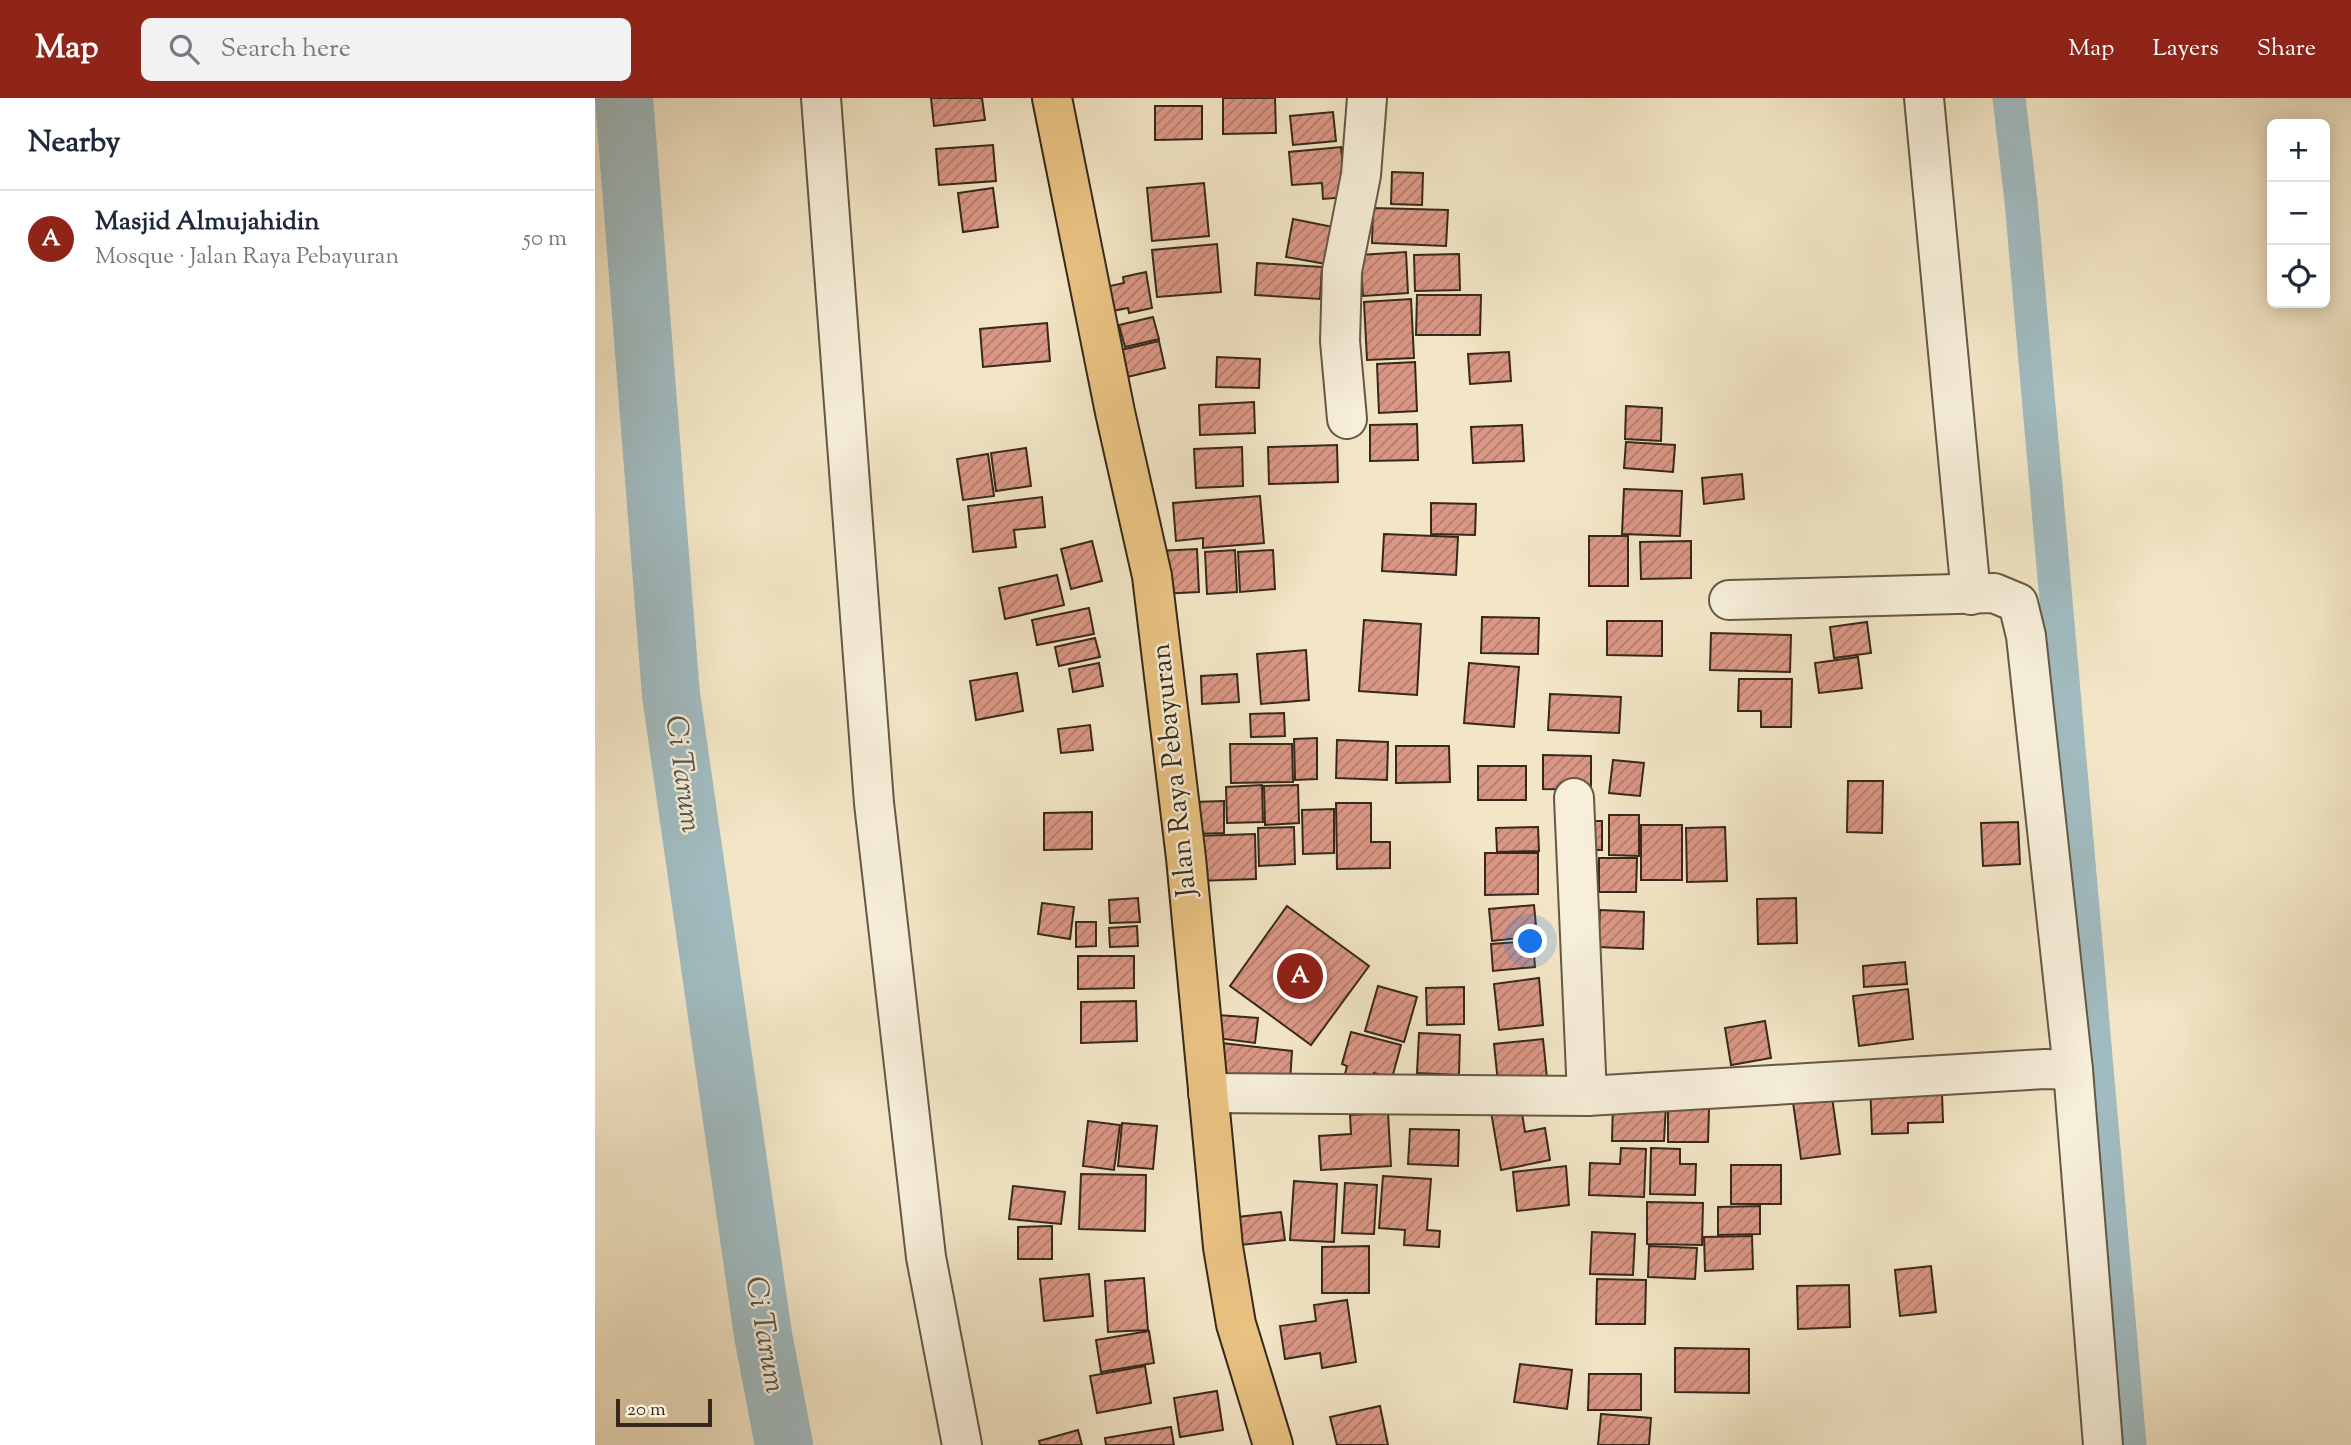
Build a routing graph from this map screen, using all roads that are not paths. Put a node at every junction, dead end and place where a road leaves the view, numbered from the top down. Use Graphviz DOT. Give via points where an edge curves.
graph roads {
  1 [pos="821,98"];
  2 [pos="1052,98"];
  3 [pos="1367,98"];
  4 [pos="1924,98"];
  5 [pos="1347,419"];
  6 [pos="1971,595"];
  7 [pos="1729,600"];
  8 [pos="1574,798"];
  9 [pos="2073,1070"];
  10 [pos="1208,1093"];
  11 [pos="1587,1096"];
  12 [pos="962,1445"];
  13 [pos="1273,1445"];
  14 [pos="2103,1445"];
  1 -- 12 [label="street" via="874,803 926,1257"];
  2 -- 10 [label="main road, Jalan Raya Pebayuran" via="1152,576"];
  3 -- 5 [label="street" via="1361,174 1342,271 1340,341"];
  4 -- 6 [label="street"];
  6 -- 7 [label="street"];
  6 -- 9 [label="street" via="2010,597 2018,603 2026,636"];
  8 -- 11 [label="street"];
  9 -- 11 [label="street"];
  9 -- 14 [label="street"];
  10 -- 11 [label="street"];
  10 -- 13 [label="main road, Jalan Raya Pebayuran" via="1223,1247 1236,1324"];
}
